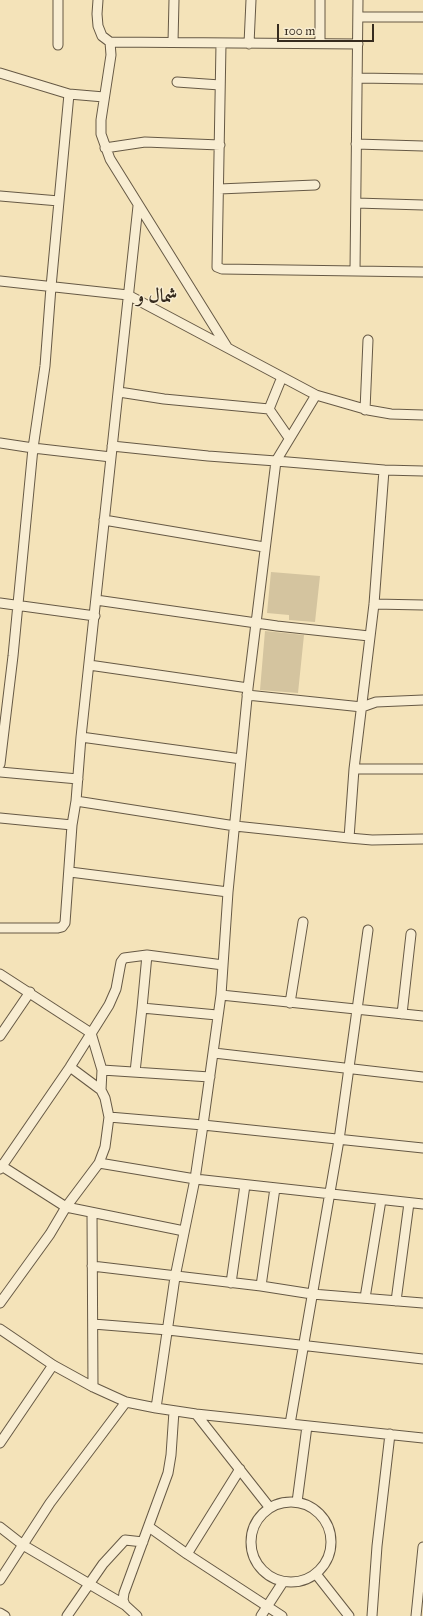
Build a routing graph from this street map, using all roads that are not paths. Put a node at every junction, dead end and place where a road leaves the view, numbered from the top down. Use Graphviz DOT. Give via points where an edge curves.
graph roads {
  1 [pos="58,0"];
  2 [pos="98,0"];
  3 [pos="174,0"];
  4 [pos="251,0"];
  5 [pos="320,0"];
  6 [pos="358,0"];
  7 [pos="358,17"];
  8 [pos="423,17"];
  9 [pos="110,42"];
  10 [pos="173,42"];
  11 [pos="320,43"];
  12 [pos="221,44"];
  13 [pos="249,44"];
  14 [pos="358,44"];
  15 [pos="58,46"];
  16 [pos="0,73"];
  17 [pos="357,78"];
  18 [pos="423,79"];
  19 [pos="177,82"];
  20 [pos="220,85"];
  21 [pos="69,94"];
  22 [pos="104,97"];
  23 [pos="356,144"];
  24 [pos="220,145"];
  25 [pos="423,146"];
  26 [pos="105,148"];
  27 [pos="315,185"];
  28 [pos="219,189"];
  29 [pos="0,196"];
  30 [pos="60,201"];
  31 [pos="356,203"];
  32 [pos="423,205"];
  33 [pos="138,206"];
  34 [pos="355,271"];
  35 [pos="423,272"];
  36 [pos="0,281"];
  37 [pos="51,287"];
  38 [pos="128,295"];
  39 [pos="368,340"];
  40 [pos="228,349"];
  41 [pos="282,377"];
  42 [pos="119,392"];
  43 [pos="316,395"];
  44 [pos="269,409"];
  45 [pos="365,410"];
  46 [pos="423,415"];
  47 [pos="290,438"];
  48 [pos="0,443"];
  49 [pos="112,446"];
  50 [pos="34,448"];
  51 [pos="111,457"];
  52 [pos="276,461"];
  53 [pos="384,470"];
  54 [pos="423,470"];
  55 [pos="104,520"];
  56 [pos="264,547"];
  57 [pos="96,600"];
  58 [pos="0,603"];
  59 [pos="374,604"];
  60 [pos="423,605"];
  61 [pos="19,606"];
  62 [pos="95,616"];
  63 [pos="256,622"];
  64 [pos="369,636"];
  65 [pos="89,665"];
  66 [pos="248,692"];
  67 [pos="423,700"];
  68 [pos="362,707"];
  69 [pos="81,737"];
  70 [pos="241,759"];
  71 [pos="0,764"];
  72 [pos="423,768"];
  73 [pos="354,769"];
  74 [pos="0,772"];
  75 [pos="78,780"];
  76 [pos="76,801"];
  77 [pos="0,818"];
  78 [pos="72,825"];
  79 [pos="235,826"];
  80 [pos="349,838"];
  81 [pos="423,839"];
  82 [pos="70,872"];
  83 [pos="228,892"];
  84 [pos="303,922"];
  85 [pos="0,928"];
  86 [pos="368,930"];
  87 [pos="411,934"];
  88 [pos="148,956"];
  89 [pos="223,965"];
  90 [pos="0,974"];
  91 [pos="30,992"];
  92 [pos="221,995"];
  93 [pos="290,1003"];
  94 [pos="142,1008"];
  95 [pos="357,1010"];
  96 [pos="402,1014"];
  97 [pos="217,1015"];
  98 [pos="423,1016"];
  99 [pos="91,1033"];
  100 [pos="0,1036"];
  101 [pos="214,1053"];
  102 [pos="70,1067"];
  103 [pos="349,1069"];
  104 [pos="102,1070"];
  105 [pos="135,1072"];
  106 [pos="210,1077"];
  107 [pos="423,1077"];
  108 [pos="101,1090"];
  109 [pos="109,1117"];
  110 [pos="203,1125"];
  111 [pos="339,1140"];
  112 [pos="423,1148"];
  113 [pos="99,1163"];
  114 [pos="1,1166"];
  115 [pos="195,1179"];
  116 [pos="245,1185"];
  117 [pos="276,1188"];
  118 [pos="329,1194"];
  119 [pos="381,1200"];
  120 [pos="409,1203"];
  121 [pos="423,1204"];
  122 [pos="66,1207"];
  123 [pos="92,1213"];
  124 [pos="184,1231"];
  125 [pos="92,1266"];
  126 [pos="175,1277"];
  127 [pos="231,1283"];
  128 [pos="261,1286"];
  129 [pos="312,1294"];
  130 [pos="365,1298"];
  131 [pos="396,1301"];
  132 [pos="0,1303"];
  133 [pos="423,1303"];
  134 [pos="93,1324"];
  135 [pos="0,1329"];
  136 [pos="168,1330"];
  137 [pos="302,1346"];
  138 [pos="423,1359"];
  139 [pos="53,1365"];
  140 [pos="93,1387"];
  141 [pos="126,1402"];
  142 [pos="156,1408"];
  143 [pos="174,1411"];
  144 [pos="196,1414"];
  145 [pos="290,1424"];
  146 [pos="307,1426"];
  147 [pos="390,1434"];
  148 [pos="423,1438"];
  149 [pos="0,1444"];
  150 [pos="240,1469"];
  151 [pos="297,1502"];
  152 [pos="270,1508"];
  153 [pos="0,1527"];
  154 [pos="149,1527"];
  155 [pos="143,1542"];
  156 [pos="23,1545"];
  157 [pos="423,1547"];
  158 [pos="187,1554"];
  159 [pos="316,1574"];
  160 [pos="0,1580"];
  161 [pos="283,1582"];
  162 [pos="88,1585"];
  163 [pos="421,1592"];
  164 [pos="125,1606"];
  165 [pos="268,1606"];
  166 [pos="0,1612"];
  167 [pos="5,1616"];
  168 [pos="67,1616"];
  169 [pos="137,1616"];
  170 [pos="261,1616"];
  171 [pos="282,1616"];
  172 [pos="349,1616"];
  173 [pos="372,1616"];
  174 [pos="416,1616"];
  1 -- 15 [label="street"];
  2 -- 9 [label="street" via="98,26 102,36"];
  3 -- 10 [label="street"];
  4 -- 13 [label="street"];
  5 -- 11 [label="street"];
  6 -- 7 [label="street"];
  7 -- 8 [label="street"];
  7 -- 14 [label="street"];
  9 -- 10 [label="street"];
  9 -- 22 [label="street" via="111,55"];
  10 -- 12 [label="street"];
  11 -- 13 [label="street"];
  11 -- 14 [label="street"];
  12 -- 13 [label="street"];
  12 -- 20 [label="street"];
  14 -- 17 [label="street"];
  16 -- 21 [label="street"];
  17 -- 18 [label="street"];
  17 -- 23 [label="street"];
  19 -- 20 [label="street"];
  20 -- 24 [label="street"];
  21 -- 22 [label="street"];
  21 -- 30 [label="street"];
  22 -- 26 [label="street" via="101,134"];
  23 -- 25 [label="street"];
  23 -- 31 [label="street"];
  24 -- 26 [label="street" via="145,142"];
  24 -- 28 [label="street"];
  26 -- 33 [label="street"];
  27 -- 28 [label="street"];
  28 -- 34 [label="street" via="216,260 219,269"];
  29 -- 30 [label="street"];
  30 -- 37 [label="street"];
  31 -- 32 [label="street"];
  31 -- 34 [label="street"];
  33 -- 38 [label="street"];
  33 -- 40 [label="street"];
  34 -- 35 [label="street"];
  36 -- 37 [label="street"];
  37 -- 38 [label="street"];
  37 -- 50 [label="street" via="45,366"];
  38 -- 40 [label="street"];
  38 -- 42 [label="street"];
  39 -- 45 [label="street"];
  40 -- 41 [label="street"];
  41 -- 43 [label="street"];
  41 -- 44 [label="street"];
  42 -- 44 [label="street"];
  42 -- 49 [label="street"];
  43 -- 45 [label="street"];
  43 -- 47 [label="street"];
  44 -- 47 [label="street"];
  45 -- 46 [label="street"];
  47 -- 52 [label="street"];
  48 -- 50 [label="street"];
  49 -- 51 [label="street"];
  49 -- 52 [label="street"];
  50 -- 51 [label="street"];
  50 -- 61 [label="street"];
  51 -- 55 [label="street"];
  52 -- 53 [label="street"];
  52 -- 56 [label="street"];
  53 -- 54 [label="street"];
  53 -- 59 [label="street"];
  55 -- 56 [label="street"];
  55 -- 57 [label="street"];
  56 -- 63 [label="street"];
  57 -- 62 [label="street"];
  57 -- 63 [label="street"];
  58 -- 61 [label="street"];
  59 -- 60 [label="street"];
  59 -- 64 [label="street"];
  61 -- 62 [label="street"];
  61 -- 71 [label="street"];
  62 -- 65 [label="street"];
  63 -- 64 [label="street"];
  63 -- 66 [label="street"];
  64 -- 68 [label="street"];
  65 -- 66 [label="street"];
  65 -- 69 [label="street"];
  66 -- 68 [label="street"];
  66 -- 70 [label="street"];
  67 -- 68 [label="street" via="376,702"];
  68 -- 73 [label="street"];
  69 -- 70 [label="street"];
  69 -- 75 [label="street"];
  70 -- 79 [label="street"];
  72 -- 73 [label="street"];
  73 -- 80 [label="street"];
  74 -- 75 [label="street"];
  75 -- 76 [label="street"];
  76 -- 78 [label="street"];
  76 -- 79 [label="street"];
  77 -- 78 [label="street"];
  78 -- 82 [label="street"];
  79 -- 80 [label="street"];
  79 -- 83 [label="street"];
  80 -- 81 [label="street"];
  82 -- 83 [label="street"];
  82 -- 85 [label="street" via="65,923 62,927"];
  83 -- 89 [label="street"];
  84 -- 93 [label="street"];
  86 -- 95 [label="street"];
  87 -- 96 [label="street"];
  88 -- 89 [label="street"];
  88 -- 94 [label="street"];
  88 -- 99 [label="street" via="124,958 121,962 113,997"];
  89 -- 92 [label="street"];
  90 -- 91 [label="street"];
  91 -- 99 [label="street"];
  91 -- 100 [label="street"];
  92 -- 93 [label="street"];
  92 -- 97 [label="street"];
  93 -- 95 [label="street"];
  94 -- 97 [label="street"];
  94 -- 105 [label="street"];
  95 -- 96 [label="street"];
  95 -- 103 [label="street"];
  96 -- 98 [label="street"];
  97 -- 101 [label="street"];
  99 -- 102 [label="street"];
  99 -- 104 [label="street"];
  101 -- 103 [label="street"];
  101 -- 106 [label="street"];
  102 -- 108 [label="street"];
  102 -- 114 [label="street"];
  103 -- 107 [label="street"];
  103 -- 111 [label="street"];
  104 -- 105 [label="street"];
  104 -- 108 [label="street"];
  105 -- 106 [label="street"];
  106 -- 110 [label="street"];
  108 -- 109 [label="street" via="106,1098"];
  109 -- 110 [label="street"];
  109 -- 113 [label="street" via="105,1147"];
  110 -- 111 [label="street"];
  110 -- 115 [label="street"];
  111 -- 112 [label="street"];
  111 -- 118 [label="street"];
  113 -- 115 [label="street"];
  113 -- 122 [label="street"];
  114 -- 122 [label="street"];
  115 -- 116 [label="street"];
  115 -- 124 [label="street"];
  116 -- 117 [label="street"];
  116 -- 127 [label="street"];
  117 -- 118 [label="street"];
  117 -- 128 [label="street"];
  118 -- 119 [label="street"];
  118 -- 129 [label="street"];
  119 -- 120 [label="street"];
  119 -- 130 [label="street"];
  120 -- 121 [label="street"];
  120 -- 131 [label="street"];
  122 -- 123 [label="street"];
  122 -- 132 [label="street" via="50,1234"];
  123 -- 124 [label="street"];
  123 -- 125 [label="street"];
  124 -- 126 [label="street"];
  125 -- 126 [label="street"];
  125 -- 134 [label="street"];
  126 -- 127 [label="street"];
  126 -- 136 [label="street"];
  127 -- 128 [label="street"];
  128 -- 129 [label="street"];
  129 -- 130 [label="street"];
  129 -- 137 [label="street"];
  130 -- 131 [label="street"];
  131 -- 133 [label="street"];
  134 -- 136 [label="street"];
  134 -- 140 [label="street"];
  135 -- 139 [label="street"];
  136 -- 137 [label="street"];
  136 -- 142 [label="street"];
  137 -- 138 [label="street"];
  137 -- 145 [label="street"];
  139 -- 140 [label="street"];
  139 -- 149 [label="street"];
  140 -- 141 [label="street"];
  141 -- 142 [label="street"];
  141 -- 156 [label="street" via="50,1503"];
  142 -- 143 [label="street"];
  143 -- 144 [label="street"];
  143 -- 154 [label="street" via="168,1474"];
  144 -- 145 [label="street"];
  144 -- 150 [label="street"];
  145 -- 146 [label="street"];
  146 -- 147 [label="street"];
  146 -- 151 [label="street"];
  147 -- 148 [label="street"];
  147 -- 173 [label="street"];
  150 -- 152 [label="street"];
  150 -- 158 [label="street"];
  151 -- 152 [label="street" via="283,1503"];
  151 -- 159 [label="street" via="320,1514 331,1537 328,1558"];
  152 -- 161 [label="street" via="261,1515 254,1526 250,1537 251,1550 262,1571"];
  153 -- 156 [label="street"];
  154 -- 155 [label="street"];
  154 -- 158 [label="street"];
  155 -- 162 [label="street" via="125,1540"];
  155 -- 164 [label="street" via="124,1593"];
  156 -- 160 [label="street"];
  156 -- 162 [label="street"];
  157 -- 163 [label="street"];
  158 -- 165 [label="street"];
  159 -- 161 [label="street" via="300,1582"];
  159 -- 172 [label="street"];
  161 -- 165 [label="street"];
  162 -- 164 [label="street"];
  162 -- 168 [label="street"];
  163 -- 174 [label="street"];
  164 -- 169 [label="street"];
  165 -- 170 [label="street"];
  165 -- 171 [label="street"];
  166 -- 167 [label="street"];
}
